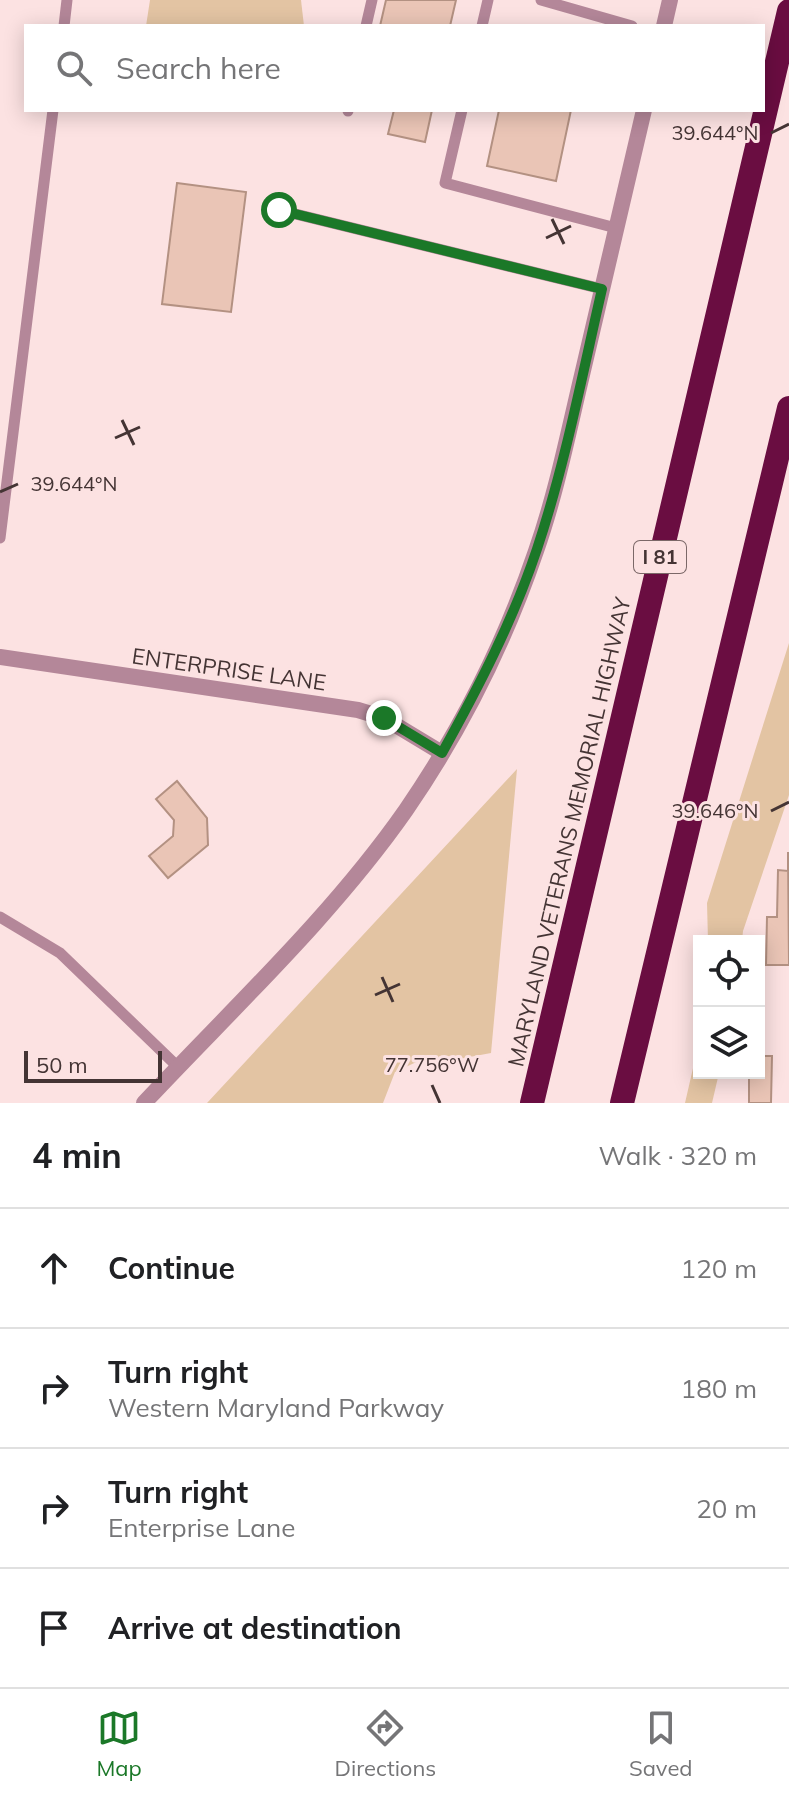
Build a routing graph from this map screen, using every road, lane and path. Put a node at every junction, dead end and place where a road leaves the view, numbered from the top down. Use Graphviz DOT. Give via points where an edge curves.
graph roads {
  1 [pos="67,0"];
  2 [pos="372,0"];
  3 [pos="488,0"];
  4 [pos="541,0"];
  5 [pos="670,0"];
  6 [pos="789,11"];
  7 [pos="64,24"];
  8 [pos="366,24"];
  9 [pos="482,24"];
  10 [pos="625,24"];
  11 [pos="664,24"];
  12 [pos="53,112"];
  13 [pos="462,112"];
  14 [pos="644,112"];
  15 [pos="279,210"];
  16 [pos="616,228"];
  17 [pos="602,289"];
  18 [pos="789,408"];
  19 [pos="0,538"];
  20 [pos="0,657"];
  21 [pos="442,753"];
  22 [pos="0,917"];
  23 [pos="178,1067"];
  24 [pos="144,1103"];
  25 [pos="532,1103"];
  26 [pos="622,1103"];
  1 -- 7 [label="lane"];
  2 -- 8 [label="lane"];
  3 -- 9 [label="lane"];
  4 -- 10 [label="lane"];
  5 -- 11 [label="street"];
  6 -- 25 [label="highway, MARYLAND VETERANS MEMORIAL HIGHWAY / I 81"];
  12 -- 19 [label="lane"];
  13 -- 16 [label="lane" via="445,183"];
  14 -- 16 [label="street"];
  15 -- 17 [label="lane"];
  16 -- 17 [label="street"];
  17 -- 21 [label="street" via="537,549 511,618"];
  18 -- 26 [label="highway"];
  20 -- 21 [label="street, ENTERPRISE LANE" via="358,710 384,718"];
  21 -- 23 [label="street" via="359,870"];
  22 -- 23 [label="lane" via="60,953"];
  23 -- 24 [label="street"];
}
